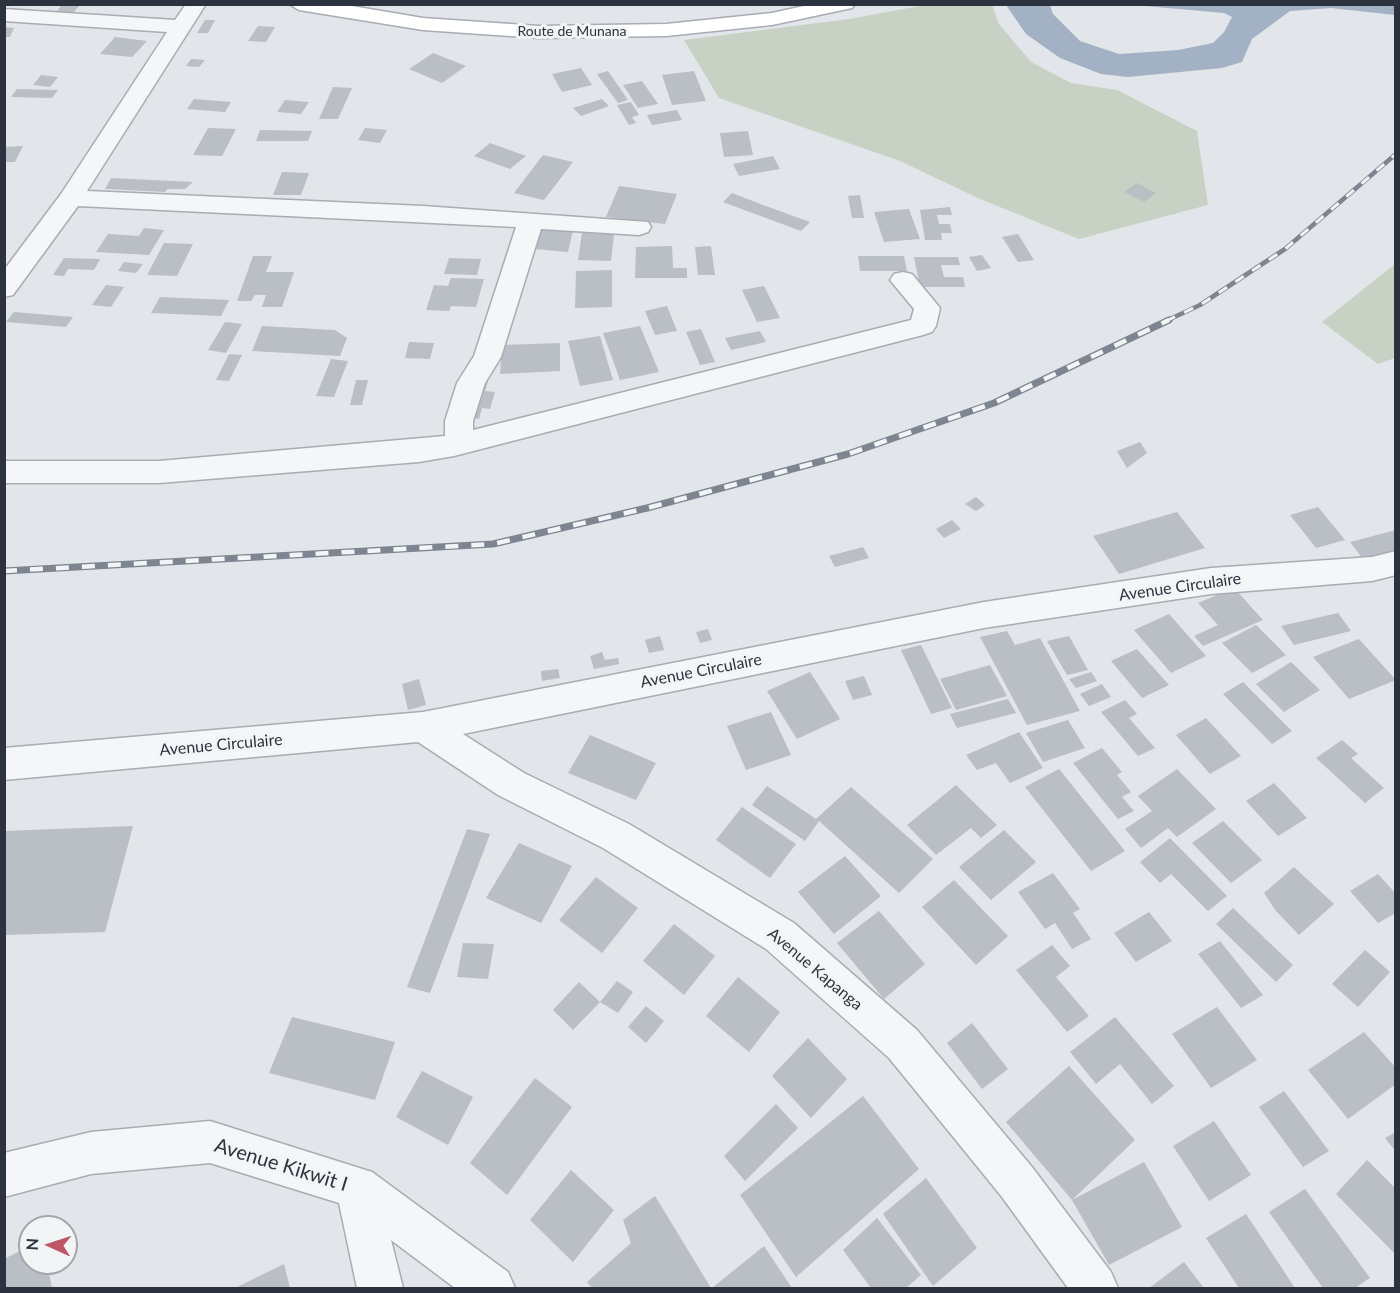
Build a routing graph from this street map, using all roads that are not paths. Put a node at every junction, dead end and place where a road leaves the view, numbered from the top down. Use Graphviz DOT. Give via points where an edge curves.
graph roads {
  1 [pos="196,4"];
  2 [pos="299,4"];
  3 [pos="845,4"];
  4 [pos="4,15"];
  5 [pos="180,27"];
  6 [pos="71,198"];
  7 [pos="531,220"];
  8 [pos="639,227"];
  9 [pos="903,280"];
  10 [pos="4,289"];
  11 [pos="454,446"];
  12 [pos="4,472"];
  13 [pos="1395,563"];
  14 [pos="423,727"];
  15 [pos="4,764"];
  16 [pos="4,1175"];
  17 [pos="357,1187"];
  18 [pos="380,1288"];
  19 [pos="492,1288"];
  20 [pos="1095,1288"];
  1 -- 5 [label="street"];
  2 -- 3 [label="main road, Route de Munana" via="423,24 539,32 666,30 772,19"];
  4 -- 5 [label="street"];
  5 -- 6 [label="street"];
  6 -- 7 [label="street"];
  6 -- 10 [label="street"];
  7 -- 8 [label="street"];
  7 -- 11 [label="street" via="487,357 471,383 459,421 459,441"];
  9 -- 11 [label="street" via="927,308 923,326"];
  11 -- 12 [label="street" via="159,472"];
  13 -- 14 [label="street, Avenue Circulaire" via="1362,570 1211,581 984,615"];
  14 -- 15 [label="street, Avenue Circulaire"];
  14 -- 20 [label="street, Avenue Kapanga" via="511,784 616,836 780,936 903,1044 1017,1182"];
  16 -- 17 [label="street, Avenue Kikwit I" via="91,1153 210,1142"];
  17 -- 18 [label="street"];
  17 -- 19 [label="street, Avenue Kikwit I"];
}
